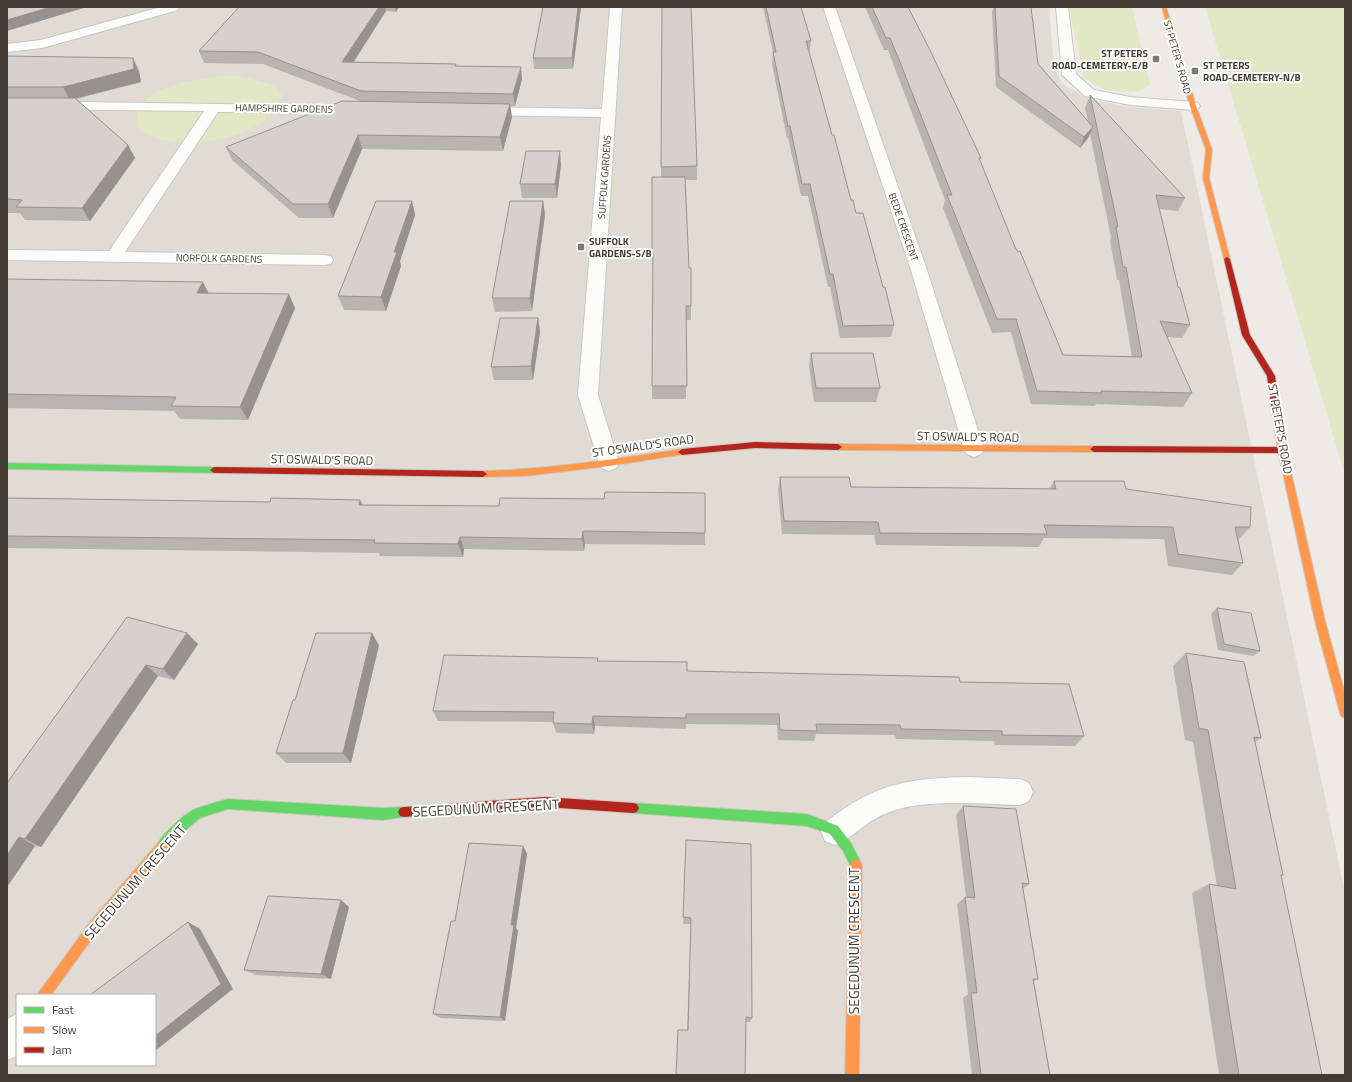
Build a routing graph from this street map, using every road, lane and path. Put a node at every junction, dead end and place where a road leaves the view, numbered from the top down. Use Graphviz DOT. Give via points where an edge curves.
graph roads {
  1 [pos="174,7"];
  2 [pos="616,7"];
  3 [pos="829,7"];
  4 [pos="1062,7"];
  5 [pos="1164,7"];
  6 [pos="7,48"];
  7 [pos="7,105"];
  8 [pos="1193,106"];
  9 [pos="214,107"];
  10 [pos="367,109"];
  11 [pos="468,111"];
  12 [pos="609,113"];
  13 [pos="7,255"];
  14 [pos="114,256"];
  15 [pos="325,260"];
  16 [pos="974,449"];
  17 [pos="1282,450"];
  18 [pos="609,463"];
  19 [pos="7,466"];
  20 [pos="1345,713"];
  21 [pos="1020,792"];
  22 [pos="835,831"];
  23 [pos="44,994"];
  24 [pos="16,1031"];
  25 [pos="7,1044"];
  26 [pos="852,1075"];
  1 -- 6 [label="street" via="42,44"];
  2 -- 12 [label="street, SUFFOLK GARDENS"];
  3 -- 16 [label="street, BEDE CRESCENT" via="918,267"];
  4 -- 8 [label="street, ST PETER'S ROAD" via="1069,75 1090,93 1130,101"];
  5 -- 8 [label="street, ST PETER'S ROAD"];
  7 -- 9 [label="street, HAMPSHIRE GARDENS"];
  8 -- 17 [label="street, ST PETER'S ROAD" via="1209,150 1206,178 1246,335 1271,376"];
  9 -- 10 [label="street, HAMPSHIRE GARDENS"];
  9 -- 14 [label="street"];
  11 -- 12 [label="street"];
  12 -- 18 [label="street, SUFFOLK GARDENS" via="588,395"];
  13 -- 14 [label="street, NORFOLK GARDENS"];
  14 -- 15 [label="street, NORFOLK GARDENS"];
  16 -- 17 [label="street, ST OSWALD'S ROAD"];
  16 -- 18 [label="street, ST OSWALD'S ROAD" via="754,445 665,453"];
  17 -- 20 [label="street, ST PETER'S ROAD" via="1320,621"];
  18 -- 19 [label="street, ST OSWALD'S ROAD" via="526,473 458,475"];
  21 -- 22 [label="street" via="913,793 881,801"];
  22 -- 23 [label="street, SEGEDUNUM CRESCENT" via="807,820 545,802 383,814 228,804 197,814 177,830 95,925"];
  22 -- 26 [label="street, SEGEDUNUM CRESCENT" via="856,864"];
  24 -- 25 [label="street"];
}
